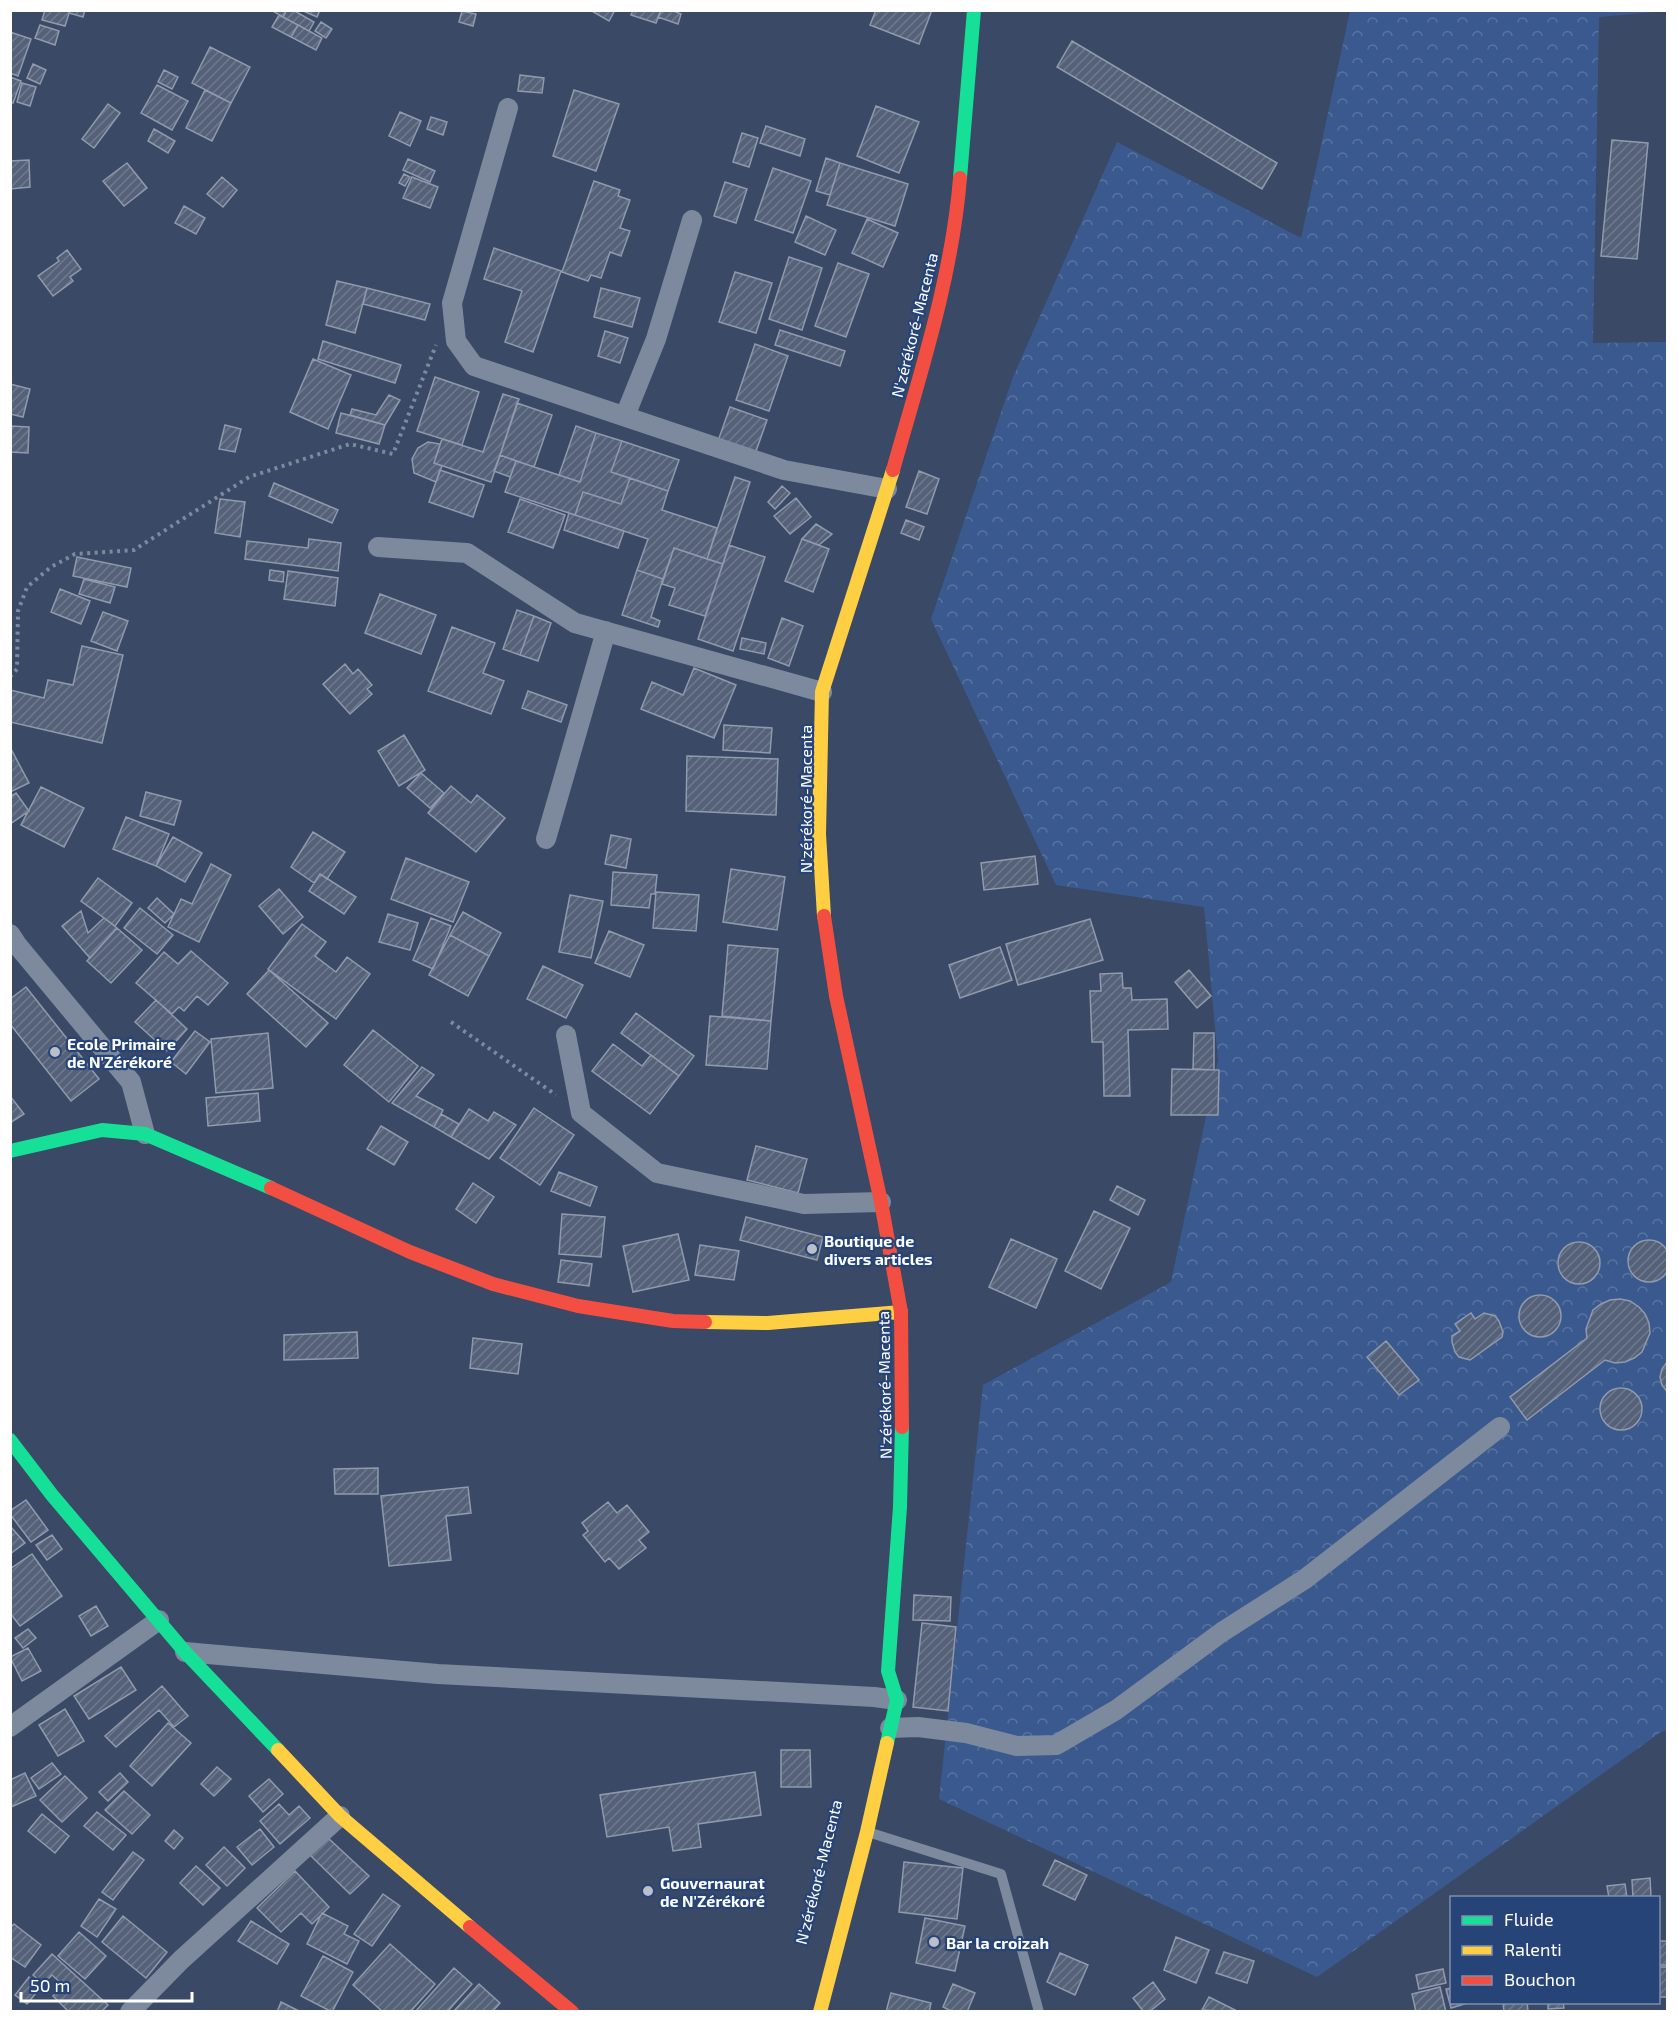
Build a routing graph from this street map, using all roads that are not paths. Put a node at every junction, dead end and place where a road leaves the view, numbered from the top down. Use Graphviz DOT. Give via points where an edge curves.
graph roads {
  1 [pos="974,10"];
  2 [pos="508,108"];
  3 [pos="692,220"];
  4 [pos="625,416"];
  5 [pos="887,489"];
  6 [pos="378,547"];
  7 [pos="606,631"];
  8 [pos="822,692"];
  9 [pos="546,839"];
  10 [pos="10,934"];
  11 [pos="566,1035"];
  12 [pos="145,1134"];
  13 [pos="10,1150"];
  14 [pos="881,1202"];
  15 [pos="901,1312"];
  16 [pos="1500,1427"];
  17 [pos="10,1440"];
  18 [pos="159,1620"];
  19 [pos="185,1652"];
  20 [pos="888,1671"];
  21 [pos="897,1700"];
  22 [pos="873,1703"];
  23 [pos="10,1727"];
  24 [pos="890,1728"];
  25 [pos="340,1816"];
  26 [pos="867,1832"];
  27 [pos="130,2012"];
  28 [pos="572,2012"];
  29 [pos="820,2012"];
  30 [pos="1039,2012"];
  1 -- 5 [label="main road, N'zérékoré-Macenta" via="957,214 941,299"];
  2 -- 4 [label="street" via="452,303 456,340 474,366"];
  3 -- 4 [label="street" via="656,339"];
  4 -- 5 [label="street" via="784,470"];
  5 -- 8 [label="main road, N'zérékoré-Macenta"];
  6 -- 7 [label="street" via="467,553 575,623"];
  7 -- 8 [label="street"];
  7 -- 9 [label="street"];
  8 -- 14 [label="main road, N'zérékoré-Macenta" via="819,834 825,930"];
  10 -- 12 [label="street" via="131,1082"];
  11 -- 14 [label="street" via="581,1113 657,1173 804,1204"];
  12 -- 13 [label="main road" via="102,1130"];
  12 -- 15 [label="main road" via="410,1252 493,1284 578,1306 673,1321 768,1323"];
  14 -- 15 [label="main road, N'zérékoré-Macenta"];
  15 -- 20 [label="main road, N'zérékoré-Macenta" via="900,1507"];
  16 -- 24 [label="street" via="1305,1579 1222,1632 1116,1710 1056,1745 1017,1746 966,1733"];
  17 -- 18 [label="main road"];
  18 -- 19 [label="main road"];
  18 -- 23 [label="street"];
  19 -- 22 [label="street" via="438,1674"];
  19 -- 25 [label="main road"];
  20 -- 21 [label="main road, N'zérékoré-Macenta"];
  20 -- 22 [label="main road, N'zérékoré-Macenta"];
  21 -- 22 [label="street"];
  21 -- 24 [label="main road"];
  24 -- 26 [label="main road"];
  25 -- 27 [label="street" via="181,1960"];
  25 -- 28 [label="main road"];
  26 -- 29 [label="main road"];
  26 -- 30 [label="lane" via="1001,1874"];
}
